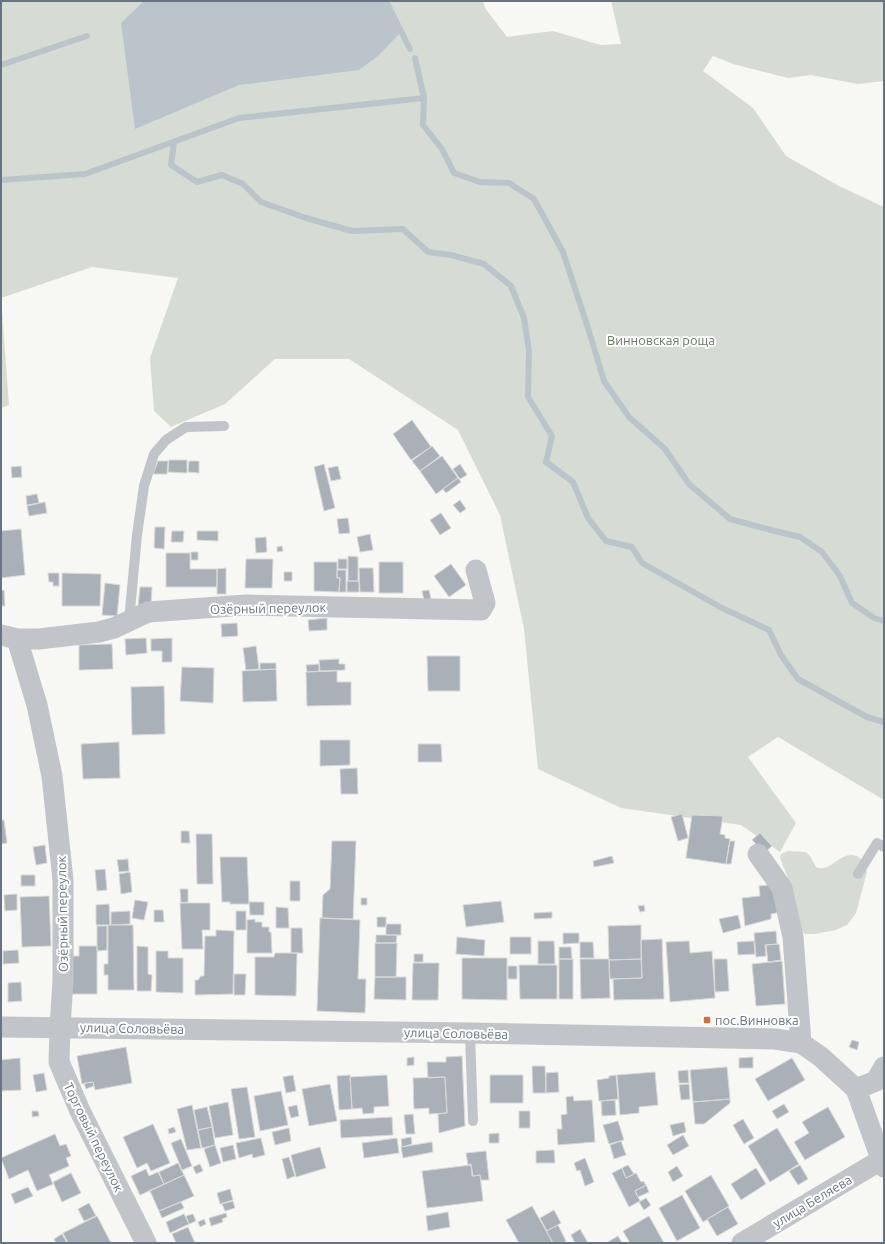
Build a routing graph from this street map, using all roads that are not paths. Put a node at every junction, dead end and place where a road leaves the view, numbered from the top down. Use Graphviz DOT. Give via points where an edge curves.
graph roads {
  1 [pos="224,426"];
  2 [pos="476,570"];
  3 [pos="129,621"];
  4 [pos="9,637"];
  5 [pos="884,847"];
  6 [pos="758,854"];
  7 [pos="858,874"];
  8 [pos="1,1027"];
  9 [pos="60,1027"];
  10 [pos="470,1033"];
  11 [pos="801,1043"];
  12 [pos="882,1078"];
  13 [pos="856,1089"];
  14 [pos="473,1121"];
  15 [pos="883,1163"];
  16 [pos="146,1243"];
  17 [pos="742,1243"];
  1 -- 3 [label="lane" via="186,427 166,440 154,454 144,486"];
  2 -- 3 [label="street, Озёрный переулок" via="485,603 481,610 246,605 148,612"];
  3 -- 4 [label="street, Озёрный переулок" via="99,632 39,639"];
  4 -- 9 [label="street, Озёрный переулок" via="37,705 52,776 64,880"];
  5 -- 7 [label="lane" via="877,843"];
  6 -- 11 [label="street" via="782,888 793,937"];
  8 -- 9 [label="street, улица Соловьёва"];
  9 -- 10 [label="street, улица Соловьёва"];
  9 -- 16 [label="street, Торговый переулок" via="59,1062 80,1111"];
  10 -- 11 [label="street, улица Соловьёва" via="775,1038"];
  10 -- 14 [label="lane"];
  11 -- 13 [label="street, улица Соловьёва" via="821,1057"];
  12 -- 13 [label="street"];
  13 -- 15 [label="street"];
  15 -- 17 [label="street, улица Беляева"];
}
